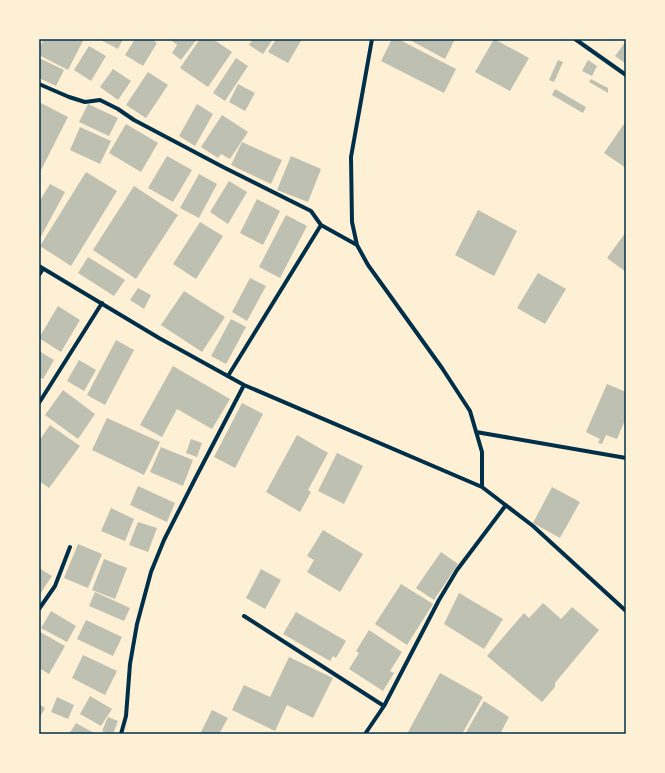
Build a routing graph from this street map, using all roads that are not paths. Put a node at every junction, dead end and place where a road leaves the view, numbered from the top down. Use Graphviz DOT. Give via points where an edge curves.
graph roads {
  1 [pos="372,39"];
  2 [pos="575,39"];
  3 [pos="626,75"];
  4 [pos="39,84"];
  5 [pos="321,225"];
  6 [pos="357,245"];
  7 [pos="41,268"];
  8 [pos="39,275"];
  9 [pos="102,303"];
  10 [pos="228,376"];
  11 [pos="244,385"];
  12 [pos="39,403"];
  13 [pos="476,432"];
  14 [pos="626,458"];
  15 [pos="482,487"];
  16 [pos="506,505"];
  17 [pos="70,547"];
  18 [pos="39,609"];
  19 [pos="626,610"];
  20 [pos="244,616"];
  21 [pos="384,706"];
  22 [pos="121,734"];
  23 [pos="365,734"];
  1 -- 6 [label="street" via="351,157 352,222"];
  2 -- 3 [label="street"];
  4 -- 5 [label="street" via="85,102 100,100 216,164 311,211"];
  5 -- 6 [label="street"];
  5 -- 10 [label="street"];
  6 -- 13 [label="street" via="368,265 470,411"];
  7 -- 8 [label="street"];
  7 -- 9 [label="street"];
  9 -- 10 [label="street"];
  9 -- 12 [label="street"];
  10 -- 11 [label="street"];
  11 -- 15 [label="street"];
  11 -- 22 [label="street" via="164,540 151,572 137,624 130,664 126,716"];
  13 -- 14 [label="street"];
  13 -- 15 [label="street" via="482,452"];
  15 -- 16 [label="street"];
  16 -- 19 [label="street"];
  16 -- 21 [label="street" via="457,570"];
  17 -- 18 [label="street" via="55,586"];
  20 -- 21 [label="street"];
  21 -- 23 [label="street"];
}
